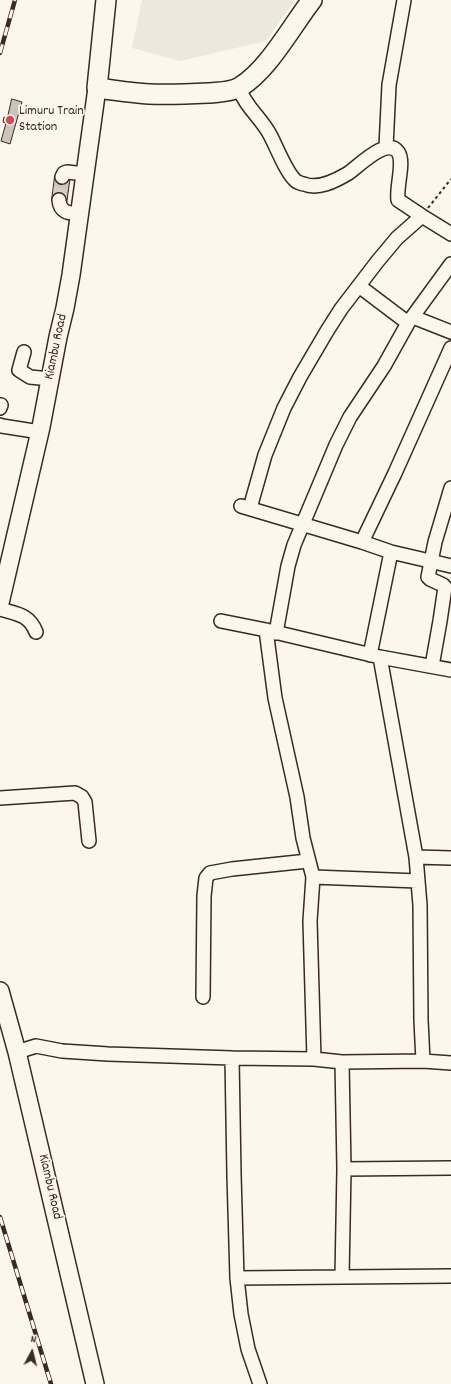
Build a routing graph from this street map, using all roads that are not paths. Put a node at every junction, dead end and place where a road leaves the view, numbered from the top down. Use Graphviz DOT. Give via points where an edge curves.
graph roads {
  1 [pos="106,0"];
  2 [pos="312,0"];
  3 [pos="404,0"];
  4 [pos="97,88"];
  5 [pos="239,88"];
  6 [pos="386,148"];
  7 [pos="85,174"];
  8 [pos="62,177"];
  9 [pos="59,200"];
  10 [pos="80,214"];
  11 [pos="422,216"];
  12 [pos="451,234"];
  13 [pos="451,264"];
  14 [pos="359,286"];
  15 [pos="411,320"];
  16 [pos="451,332"];
  17 [pos="451,348"];
  18 [pos="24,352"];
  19 [pos="50,379"];
  20 [pos="0,425"];
  21 [pos="40,432"];
  22 [pos="451,488"];
  23 [pos="303,525"];
  24 [pos="362,542"];
  25 [pos="391,552"];
  26 [pos="432,562"];
  27 [pos="451,566"];
  28 [pos="1,595"];
  29 [pos="0,609"];
  30 [pos="221,622"];
  31 [pos="36,632"];
  32 [pos="271,632"];
  33 [pos="375,656"];
  34 [pos="432,666"];
  35 [pos="451,670"];
  36 [pos="0,798"];
  37 [pos="89,841"];
  38 [pos="416,857"];
  39 [pos="451,858"];
  40 [pos="308,861"];
  41 [pos="312,877"];
  42 [pos="418,881"];
  43 [pos="0,991"];
  44 [pos="203,997"];
  45 [pos="17,1052"];
  46 [pos="232,1058"];
  47 [pos="314,1059"];
  48 [pos="423,1061"];
  49 [pos="342,1062"];
  50 [pos="451,1063"];
  51 [pos="451,1168"];
  52 [pos="344,1169"];
  53 [pos="451,1276"];
  54 [pos="342,1277"];
  55 [pos="237,1278"];
  56 [pos="95,1384"];
  57 [pos="260,1384"];
  1 -- 4 [label="highway"];
  2 -- 5 [label="highway" via="263,66"];
  3 -- 6 [label="street" via="389,85"];
  4 -- 5 [label="highway" via="184,95"];
  4 -- 7 [label="main road, Kiambu Road"];
  5 -- 6 [label="street" via="249,108 268,131 296,181 315,187 327,183 347,174 376,152"];
  6 -- 11 [label="street" via="395,149 400,158 398,200"];
  7 -- 8 [label="street" via="67,172"];
  7 -- 10 [label="main road, Kiambu Road"];
  9 -- 10 [label="street" via="62,210"];
  10 -- 19 [label="main road, Kiambu Road" via="72,275"];
  11 -- 12 [label="street"];
  11 -- 14 [label="street" via="397,238"];
  13 -- 15 [label="street"];
  14 -- 15 [label="street"];
  14 -- 23 [label="street" via="327,331 284,408 245,507"];
  15 -- 16 [label="street"];
  15 -- 23 [label="street" via="350,417"];
  17 -- 24 [label="street"];
  18 -- 19 [label="street" via="19,370 30,376"];
  19 -- 21 [label="main road, Kiambu Road"];
  20 -- 21 [label="street"];
  21 -- 28 [label="main road, Kiambu Road"];
  22 -- 26 [label="street" via="435,542"];
  23 -- 24 [label="street"];
  23 -- 32 [label="street" via="288,566"];
  24 -- 25 [label="street"];
  25 -- 26 [label="street"];
  25 -- 33 [label="street"];
  26 -- 27 [label="street"];
  26 -- 34 [label="street" via="428,577 444,588"];
  29 -- 31 [label="street" via="27,618"];
  30 -- 32 [label="street"];
  32 -- 33 [label="street"];
  32 -- 40 [label="street" via="275,698"];
  33 -- 34 [label="street"];
  33 -- 38 [label="street"];
  34 -- 35 [label="street"];
  36 -- 37 [label="street" via="75,794 82,797 85,802"];
  38 -- 39 [label="street"];
  38 -- 42 [label="street"];
  40 -- 41 [label="street"];
  40 -- 44 [label="street" via="232,869 210,873 206,878"];
  41 -- 42 [label="street"];
  41 -- 47 [label="street" via="310,921"];
  42 -- 48 [label="street"];
  43 -- 45 [label="main road, Kiambu Road"];
  45 -- 46 [label="street" via="36,1046 62,1051 108,1054"];
  45 -- 56 [label="main road, Kiambu Road"];
  46 -- 47 [label="street"];
  46 -- 55 [label="street"];
  47 -- 49 [label="street"];
  48 -- 49 [label="street"];
  48 -- 50 [label="street"];
  49 -- 52 [label="street"];
  51 -- 52 [label="street"];
  52 -- 54 [label="street"];
  53 -- 54 [label="street"];
  54 -- 55 [label="street"];
  55 -- 57 [label="street" via="248,1349"];
}
